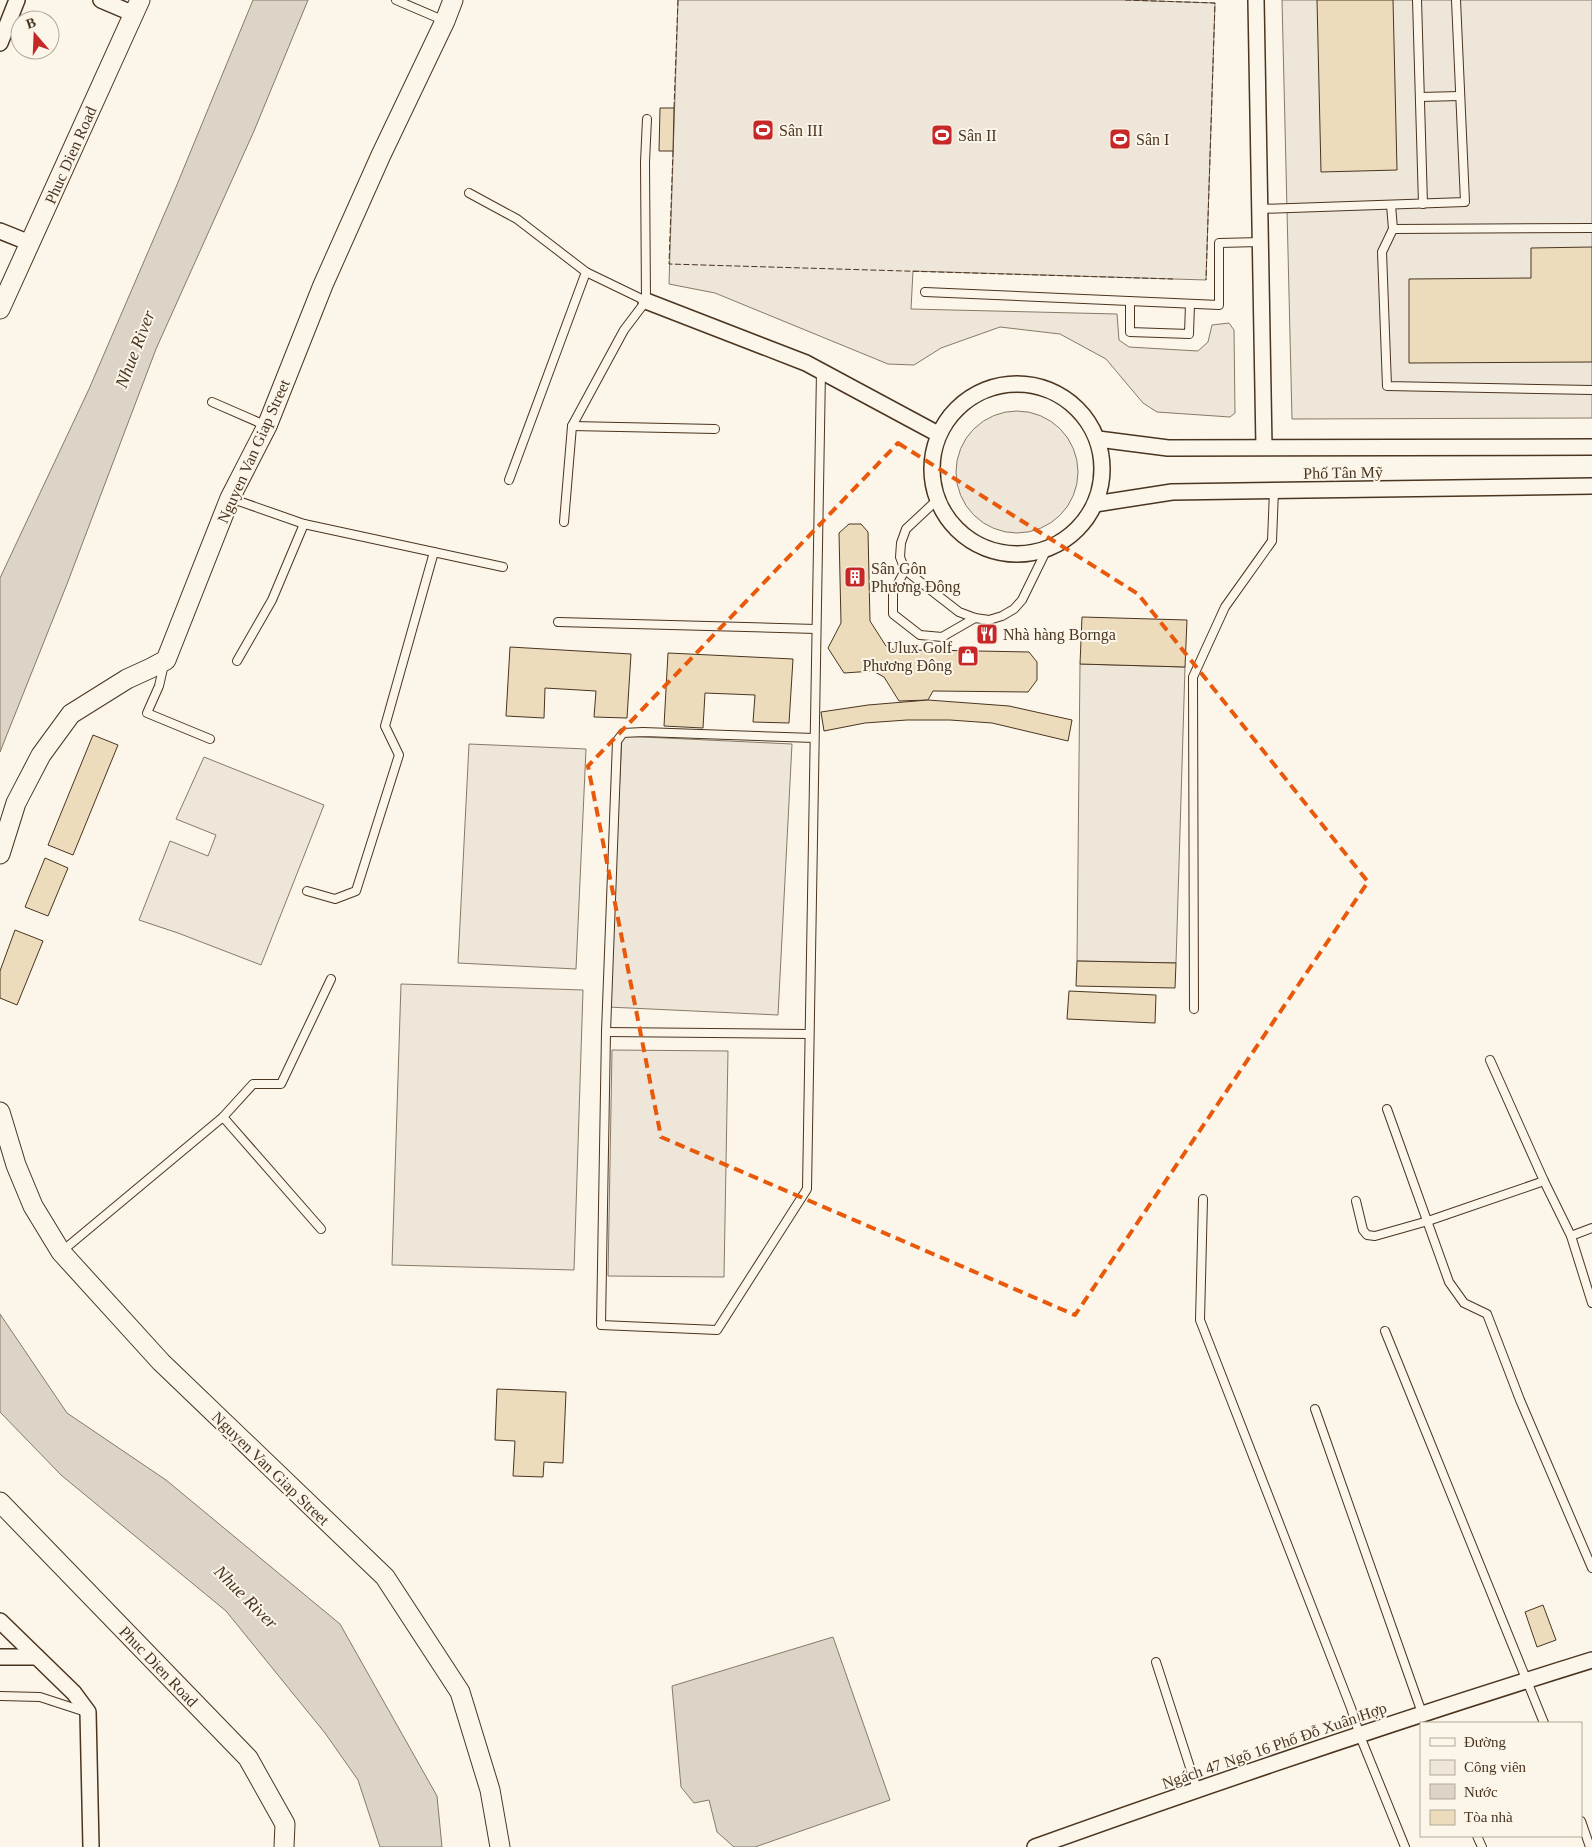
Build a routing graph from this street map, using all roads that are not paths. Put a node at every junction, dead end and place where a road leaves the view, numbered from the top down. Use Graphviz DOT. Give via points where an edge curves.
graph roads {
  1 [pos="17,0"];
  2 [pos="101,0"];
  3 [pos="396,0"];
  4 [pos="453,0"];
  5 [pos="1256,0"];
  6 [pos="1417,0"];
  7 [pos="1456,0"];
  8 [pos="137,7"];
  9 [pos="445,21"];
  10 [pos="0,43"];
  11 [pos="1460,96"];
  12 [pos="1420,97"];
  13 [pos="648,119"];
  14 [pos="469,193"];
  15 [pos="1423,204"];
  16 [pos="1391,205"];
  17 [pos="1260,209"];
  18 [pos="1592,228"];
  19 [pos="1393,229"];
  20 [pos="0,231"];
  21 [pos="1260,242"];
  22 [pos="30,243"];
  23 [pos="586,272"];
  24 [pos="925,292"];
  25 [pos="646,301"];
  26 [pos="1130,301"];
  27 [pos="1190,304"];
  28 [pos="0,309"];
  29 [pos="821,371"];
  30 [pos="1592,390"];
  31 [pos="212,402"];
  32 [pos="267,426"];
  33 [pos="572,426"];
  34 [pos="715,429"];
  35 [pos="938,434"];
  36 [pos="1098,439"];
  37 [pos="1592,447"];
  38 [pos="1264,448"];
  39 [pos="509,480"];
  40 [pos="1592,486"];
  41 [pos="1274,490"];
  42 [pos="230,498"];
  43 [pos="937,500"];
  44 [pos="1095,504"];
  45 [pos="564,522"];
  46 [pos="304,524"];
  47 [pos="1047,549"];
  48 [pos="434,552"];
  49 [pos="502,567"];
  50 [pos="905,570"];
  51 [pos="975,618"];
  52 [pos="558,622"];
  53 [pos="816,629"];
  54 [pos="166,660"];
  55 [pos="237,661"];
  56 [pos="814,738"];
  57 [pos="210,739"];
  58 [pos="0,854"];
  59 [pos="307,891"];
  60 [pos="331,979"];
  61 [pos="1194,1010"];
  62 [pos="606,1032"];
  63 [pos="808,1034"];
  64 [pos="1490,1060"];
  65 [pos="1387,1109"];
  66 [pos="0,1112"];
  67 [pos="223,1117"];
  68 [pos="1544,1181"];
  69 [pos="1203,1199"];
  70 [pos="1356,1201"];
  71 [pos="1428,1221"];
  72 [pos="1592,1228"];
  73 [pos="321,1229"];
  74 [pos="1571,1236"];
  75 [pos="61,1252"];
  76 [pos="1592,1303"];
  77 [pos="1385,1332"];
  78 [pos="1315,1410"];
  79 [pos="0,1502"];
  80 [pos="1592,1568"];
  81 [pos="0,1621"];
  82 [pos="0,1657"];
  83 [pos="37,1657"];
  84 [pos="1592,1660"];
  85 [pos="1156,1662"];
  86 [pos="1526,1681"];
  87 [pos="0,1696"];
  88 [pos="88,1712"];
  89 [pos="1427,1714"];
  90 [pos="1544,1722"];
  91 [pos="1360,1736"];
  92 [pos="1197,1789"];
  93 [pos="1582,1824"];
  94 [pos="90,1847"];
  95 [pos="284,1847"];
  96 [pos="500,1847"];
  97 [pos="1035,1847"];
  98 [pos="1405,1847"];
  99 [pos="1590,1847"];
  1 -- 10 [label="street"];
  2 -- 8 [label="street"];
  3 -- 9 [label="lane"];
  4 -- 9 [label="street, Nguyen Van Giap Street"];
  5 -- 17 [label="street"];
  6 -- 12 [label="lane"];
  7 -- 11 [label="lane"];
  8 -- 22 [label="street, Phuc Dien Road"];
  9 -- 32 [label="street, Nguyen Van Giap Street" via="323,285"];
  11 -- 12 [label="lane"];
  11 -- 15 [label="lane" via="1465,202"];
  12 -- 15 [label="lane"];
  13 -- 25 [label="lane" via="645,162"];
  14 -- 23 [label="lane" via="517,219"];
  15 -- 16 [label="lane"];
  16 -- 17 [label="lane"];
  16 -- 19 [label="lane"];
  17 -- 21 [label="street"];
  18 -- 19 [label="lane"];
  19 -- 30 [label="lane" via="1382,252 1388,386"];
  20 -- 22 [label="street"];
  21 -- 27 [label="lane" via="1219,243 1219,305"];
  21 -- 38 [label="street"];
  22 -- 28 [label="street, Phuc Dien Road"];
  23 -- 25 [label="lane"];
  23 -- 39 [label="lane"];
  24 -- 26 [label="lane"];
  25 -- 29 [label="street"];
  25 -- 33 [label="lane" via="624,330"];
  26 -- 27 [label="lane"];
  26 -- 27 [label="lane" via="1130,332 1190,334"];
  29 -- 35 [label="street"];
  29 -- 53 [label="lane"];
  31 -- 32 [label="lane"];
  32 -- 42 [label="street, Nguyen Van Giap Street"];
  33 -- 34 [label="lane"];
  33 -- 45 [label="lane"];
  35 -- 36 [label="street" via="954,410 978,392 1006,384 1034,384 1062,395 1084,414"];
  35 -- 43 [label="street" via="931,471"];
  36 -- 38 [label="street, Phố Tân Mỹ" via="1168,448"];
  36 -- 44 [label="street" via="1103,461"];
  37 -- 38 [label="street, Phố Tân Mỹ"];
  40 -- 41 [label="street, Phố Tân Mỹ"];
  41 -- 44 [label="street, Phố Tân Mỹ" via="1172,492"];
  41 -- 61 [label="lane" via="1272,541 1225,608 1193,677"];
  42 -- 46 [label="lane"];
  42 -- 54 [label="street, Nguyen Van Giap Street"];
  43 -- 47 [label="street" via="950,523 970,541 994,552 1021,554"];
  43 -- 50 [label="lane" via="906,529 900,557"];
  44 -- 47 [label="street" via="1084,523"];
  46 -- 48 [label="lane"];
  46 -- 55 [label="lane" via="272,600"];
  47 -- 51 [label="lane" via="1022,600 1014,609 989,620"];
  48 -- 49 [label="lane"];
  48 -- 59 [label="lane" via="385,726 399,755 356,891 334,899"];
  50 -- 51 [label="lane" via="959,612"];
  50 -- 51 [label="lane" via="893,593 893,614 920,635 942,637"];
  52 -- 53 [label="lane"];
  53 -- 56 [label="lane"];
  54 -- 57 [label="lane" via="147,713"];
  54 -- 58 [label="street" via="127,679 72,714 41,755 16,803"];
  56 -- 62 [label="lane" via="643,732 623,733 617,741"];
  56 -- 63 [label="lane"];
  60 -- 67 [label="lane" via="281,1084 253,1084"];
  62 -- 63 [label="lane"];
  62 -- 63 [label="lane" via="601,1325 716,1330 807,1189"];
  64 -- 68 [label="lane"];
  65 -- 71 [label="lane"];
  66 -- 75 [label="street, Nguyen Van Giap Street" via="33,1206"];
  67 -- 73 [label="lane"];
  67 -- 75 [label="lane"];
  68 -- 71 [label="lane"];
  68 -- 74 [label="lane"];
  69 -- 91 [label="lane" via="1200,1320"];
  70 -- 71 [label="lane" via="1367,1235 1384,1235"];
  71 -- 80 [label="lane" via="1449,1282 1464,1303 1487,1314"];
  72 -- 74 [label="lane"];
  74 -- 76 [label="lane"];
  75 -- 96 [label="street, Nguyen Van Giap Street" via="161,1362 385,1577 460,1692 490,1790"];
  77 -- 86 [label="lane"];
  78 -- 89 [label="lane"];
  79 -- 95 [label="street, Phuc Dien Road" via="248,1758 286,1824"];
  81 -- 83 [label="street"];
  82 -- 83 [label="street"];
  83 -- 88 [label="street" via="74,1693"];
  84 -- 86 [label="street, Ngách 47 Ngõ 16 Phố Đỗ Xuân Hợp"];
  85 -- 92 [label="lane"];
  86 -- 89 [label="street, Ngách 47 Ngõ 16 Phố Đỗ Xuân Hợp"];
  86 -- 90 [label="lane"];
  87 -- 88 [label="lane" via="40,1697"];
  88 -- 94 [label="street"];
  89 -- 91 [label="street, Ngách 47 Ngõ 16 Phố Đỗ Xuân Hợp"];
  91 -- 92 [label="street, Ngách 47 Ngõ 16 Phố Đỗ Xuân Hợp"];
  91 -- 98 [label="lane"];
  92 -- 97 [label="street, Ngách 47 Ngõ 16 Phố Đỗ Xuân Hợp"];
  93 -- 99 [label="lane"];
}
